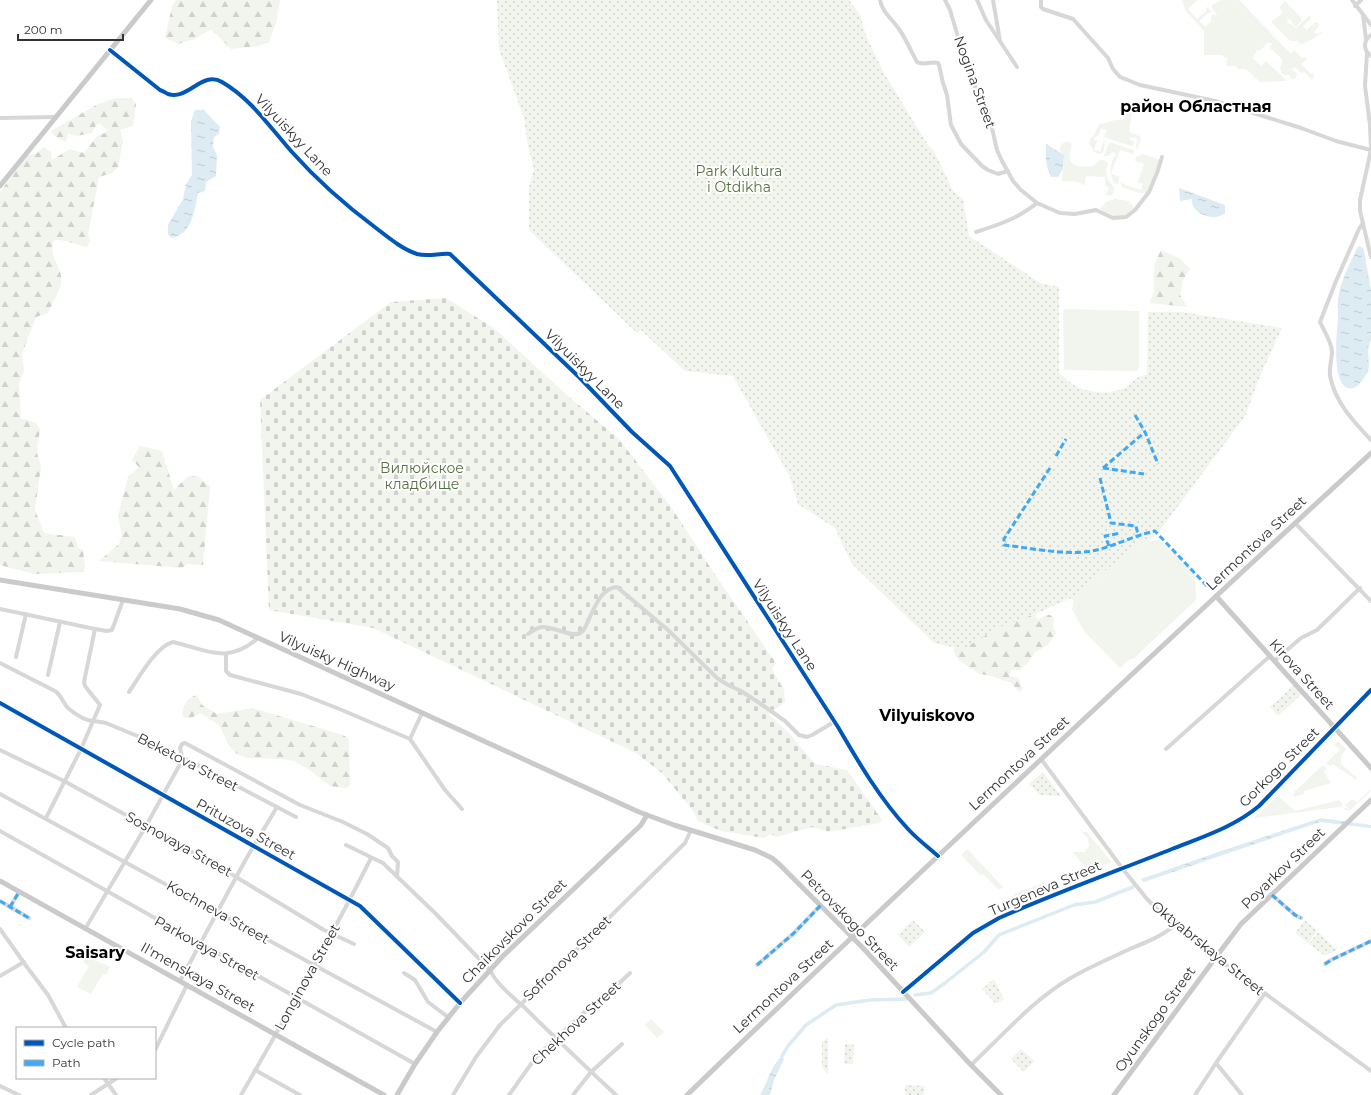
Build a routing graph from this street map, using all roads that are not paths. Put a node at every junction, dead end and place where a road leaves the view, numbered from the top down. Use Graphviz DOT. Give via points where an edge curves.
graph roads {
  1 [pos="151,0"];
  2 [pos="880,0"];
  3 [pos="945,0"];
  4 [pos="977,0"];
  5 [pos="993,0"];
  6 [pos="1041,0"];
  7 [pos="1352,0"];
  8 [pos="1361,0"];
  9 [pos="1355,6"];
  10 [pos="1363,15"];
  11 [pos="1371,25"];
  12 [pos="1371,35"];
  13 [pos="1366,39"];
  14 [pos="1001,44"];
  15 [pos="110,50"];
  16 [pos="1367,53"];
  17 [pos="1371,57"];
  18 [pos="1366,62"];
  19 [pos="1017,67"];
  20 [pos="56,117"];
  21 [pos="0,118"];
  22 [pos="1370,150"];
  23 [pos="1162,157"];
  24 [pos="1008,171"];
  25 [pos="0,186"];
  26 [pos="1037,203"];
  27 [pos="1363,223"];
  28 [pos="976,232"];
  29 [pos="1371,257"];
  30 [pos="1371,440"];
  31 [pos="1371,453"];
  32 [pos="1295,523"];
  33 [pos="0,580"];
  34 [pos="1360,588"];
  35 [pos="1216,596"];
  36 [pos="123,600"];
  37 [pos="1371,600"];
  38 [pos="0,609"];
  39 [pos="26,614"];
  40 [pos="60,622"];
  41 [pos="95,629"];
  42 [pos="528,634"];
  43 [pos="258,638"];
  44 [pos="226,654"];
  45 [pos="16,656"];
  46 [pos="1270,656"];
  47 [pos="1274,661"];
  48 [pos="0,663"];
  49 [pos="48,676"];
  50 [pos="1371,690"];
  51 [pos="129,692"];
  52 [pos="0,703"];
  53 [pos="422,713"];
  54 [pos="93,721"];
  55 [pos="834,722"];
  56 [pos="1335,728"];
  57 [pos="410,739"];
  58 [pos="81,749"];
  59 [pos="1166,749"];
  60 [pos="0,750"];
  61 [pos="182,757"];
  62 [pos="1041,759"];
  63 [pos="1371,768"];
  64 [pos="64,781"];
  65 [pos="0,794"];
  66 [pos="162,795"];
  67 [pos="1371,800"];
  68 [pos="277,807"];
  69 [pos="462,809"];
  70 [pos="647,815"];
  71 [pos="296,817"];
  72 [pos="46,818"];
  73 [pos="146,826"];
  74 [pos="691,830"];
  75 [pos="0,831"];
  76 [pos="346,845"];
  77 [pos="254,846"];
  78 [pos="938,856"];
  79 [pos="371,858"];
  80 [pos="126,861"];
  81 [pos="1122,868"];
  82 [pos="236,877"];
  83 [pos="397,877"];
  84 [pos="0,881"];
  85 [pos="19,892"];
  86 [pos="107,892"];
  87 [pos="1272,895"];
  88 [pos="350,900"];
  89 [pos="0,901"];
  90 [pos="821,906"];
  91 [pos="10,907"];
  92 [pos="218,912"];
  93 [pos="29,918"];
  94 [pos="1301,918"];
  95 [pos="1175,925"];
  96 [pos="0,928"];
  97 [pos="86,929"];
  98 [pos="332,933"];
  99 [pos="852,937"];
  100 [pos="1371,942"];
  101 [pos="200,944"];
  102 [pos="354,944"];
  103 [pos="1216,957"];
  104 [pos="24,962"];
  105 [pos="1326,964"];
  106 [pos="314,965"];
  107 [pos="757,965"];
  108 [pos="490,970"];
  109 [pos="404,973"];
  110 [pos="630,973"];
  111 [pos="0,976"];
  112 [pos="180,981"];
  113 [pos="187,985"];
  114 [pos="903,992"];
  115 [pos="1265,993"];
  116 [pos="297,998"];
  117 [pos="460,1003"];
  118 [pos="520,1004"];
  119 [pos="448,1017"];
  120 [pos="65,1027"];
  121 [pos="437,1032"];
  122 [pos="276,1034"];
  123 [pos="556,1039"];
  124 [pos="622,1044"];
  125 [pos="156,1048"];
  126 [pos="1216,1063"];
  127 [pos="415,1064"];
  128 [pos="971,1065"];
  129 [pos="255,1070"];
  130 [pos="1371,1071"];
  131 [pos="591,1072"];
  132 [pos="105,1079"];
  133 [pos="116,1079"];
  134 [pos="108,1084"];
  135 [pos="0,1086"];
  136 [pos="20,1095"];
  137 [pos="90,1095"];
  138 [pos="116,1095"];
  139 [pos="241,1095"];
  140 [pos="300,1095"];
  141 [pos="384,1095"];
  142 [pos="398,1095"];
  143 [pos="453,1095"];
  144 [pos="509,1095"];
  145 [pos="573,1095"];
  146 [pos="616,1095"];
  147 [pos="687,1095"];
  148 [pos="1001,1095"];
  149 [pos="1114,1095"];
  150 [pos="1195,1095"];
  151 [pos="1242,1095"];
  1 -- 15 [label="main road"];
  2 -- 24 [label="street" via="881,6 898,28 917,62 934,62 939,65 947,95 950,125 961,144 988,170 998,174"];
  3 -- 24 [label="street, Nogina Street" via="970,77 988,111 997,150"];
  4 -- 14 [label="street"];
  5 -- 14 [label="street"];
  6 -- 22 [label="street" via="1043,9 1073,19 1108,58 1120,77 1140,85 1215,101"];
  7 -- 9 [label="street"];
  8 -- 9 [label="street"];
  9 -- 10 [label="street"];
  10 -- 11 [label="street"];
  10 -- 13 [label="street"];
  12 -- 13 [label="street"];
  13 -- 16 [label="street"];
  14 -- 19 [label="street"];
  15 -- 20 [label="main road"];
  15 -- 55 [label="street, Vilyuiskyy Lane" via="160,90 169,94 185,92 206,80 221,82 256,110 314,176 372,225 402,247 418,254 442,253 456,258 632,432 670,466"];
  16 -- 17 [label="street"];
  16 -- 18 [label="street"];
  17 -- 18 [label="street"];
  18 -- 22 [label="street" via="1365,86"];
  20 -- 21 [label="street"];
  20 -- 25 [label="main road"];
  22 -- 27 [label="street" via="1360,200"];
  23 -- 26 [label="street, Nogina Street" via="1149,192 1126,217 1113,218 1096,210 1075,214 1060,213"];
  24 -- 26 [label="street, Nogina Street" via="1021,190"];
  26 -- 28 [label="street" via="1013,219"];
  27 -- 29 [label="street"];
  27 -- 30 [label="street" via="1320,322 1331,348 1331,377 1336,396 1342,407"];
  31 -- 32 [label="main road, Lermontova Street"];
  32 -- 34 [label="street"];
  32 -- 35 [label="main road, Lermontova Street"];
  33 -- 36 [label="main road, Vilyuisky Highway"];
  34 -- 37 [label="street"];
  34 -- 47 [label="street" via="1316,630 1301,638"];
  35 -- 46 [label="main road, Kirova Street"];
  35 -- 62 [label="main road, Lermontova Street"];
  36 -- 41 [label="street" via="112,630"];
  36 -- 43 [label="main road, Vilyuisky Highway" via="206,616"];
  38 -- 39 [label="street"];
  39 -- 40 [label="street"];
  39 -- 45 [label="street"];
  40 -- 41 [label="street"];
  40 -- 49 [label="street"];
  41 -- 54 [label="street" via="84,682 84,686 100,705"];
  42 -- 55 [label="street" via="539,627 575,635 580,633 602,594 611,588 617,588 668,630 717,678 785,721 800,735 807,737"];
  43 -- 44 [label="street" via="249,647"];
  43 -- 53 [label="main road, Vilyuisky Highway"];
  44 -- 51 [label="street" via="168,643 163,646"];
  44 -- 57 [label="street" via="226,671 230,675 301,694"];
  46 -- 47 [label="main road, Kirova Street"];
  46 -- 59 [label="street"];
  47 -- 56 [label="main road, Kirova Street"];
  48 -- 54 [label="street, Beketova Street" via="50,688 60,695 69,708"];
  50 -- 56 [label="street, Gorkogo Street"];
  52 -- 58 [label="street, Prituzova Street"];
  53 -- 57 [label="street"];
  53 -- 70 [label="main road, Vilyuisky Highway"];
  54 -- 58 [label="street"];
  54 -- 61 [label="street, Beketova Street" via="106,723 153,742"];
  55 -- 78 [label="street, Vilyuiskyy Lane" via="885,800 909,830"];
  56 -- 63 [label="main road, Kirova Street"];
  56 -- 81 [label="street, Gorkogo Street" via="1259,806 1245,817"];
  57 -- 69 [label="street" via="445,790"];
  58 -- 64 [label="street"];
  58 -- 66 [label="street, Prituzova Street"];
  60 -- 64 [label="street, Sosnovaya Street"];
  61 -- 66 [label="street"];
  61 -- 68 [label="street, Beketova Street"];
  61 -- 83 [label="street" via="180,745 185,743 300,805 367,834 388,848 397,860"];
  62 -- 78 [label="main road, Lermontova Street"];
  62 -- 81 [label="street, Oktyabrskaya Street"];
  64 -- 72 [label="street"];
  64 -- 73 [label="street, Sosnovaya Street"];
  65 -- 72 [label="street, Kochneva Street"];
  66 -- 73 [label="street"];
  66 -- 77 [label="street, Prituzova Street"];
  67 -- 87 [label="main road, Poyarkov Street"];
  68 -- 71 [label="street, Beketova Street"];
  68 -- 77 [label="street"];
  70 -- 74 [label="main road, Petrovskogo Street"];
  70 -- 108 [label="main road, Chaikovskovo Street" via="641,825"];
  72 -- 80 [label="street, Kochneva Street"];
  73 -- 80 [label="street"];
  73 -- 82 [label="street, Sosnovaya Street"];
  74 -- 90 [label="main road, Petrovskogo Street" via="763,853 780,865"];
  74 -- 118 [label="street, Sofronova Street" via="685,842"];
  75 -- 86 [label="street, Parkovaya Street"];
  76 -- 79 [label="street"];
  77 -- 82 [label="street"];
  77 -- 88 [label="street, Prituzova Street"];
  78 -- 99 [label="main road, Lermontova Street"];
  79 -- 83 [label="street"];
  79 -- 88 [label="street, Longinova Street"];
  80 -- 86 [label="street"];
  80 -- 92 [label="street, Kochneva Street"];
  81 -- 95 [label="street, Oktyabrskaya Street" via="1147,899"];
  81 -- 114 [label="street, Turgeneva Street" via="988,924 973,933"];
  82 -- 92 [label="street"];
  82 -- 98 [label="street, Sosnovaya Street"];
  83 -- 108 [label="street"];
  84 -- 85 [label="main road, Il'menskaya Street"];
  85 -- 91 [label="street"];
  85 -- 97 [label="main road, Il'menskaya Street"];
  86 -- 97 [label="street"];
  86 -- 101 [label="street, Parkovaya Street"];
  87 -- 94 [label="street"];
  87 -- 103 [label="main road, Poyarkov Street" via="1241,924"];
  88 -- 98 [label="street, Longinova Street"];
  88 -- 117 [label="street, Prituzova Street" via="362,907"];
  89 -- 91 [label="street"];
  90 -- 99 [label="main road, Petrovskogo Street"];
  90 -- 107 [label="street"];
  91 -- 93 [label="street"];
  92 -- 101 [label="street"];
  92 -- 106 [label="street, Kochneva Street"];
  95 -- 103 [label="street, Oktyabrskaya Street"];
  95 -- 128 [label="street" via="1157,937 1101,962 1044,996"];
  96 -- 104 [label="street"];
  97 -- 112 [label="main road, Il'menskaya Street"];
  98 -- 102 [label="street, Sosnovaya Street"];
  98 -- 106 [label="street, Longinova Street"];
  99 -- 114 [label="main road, Petrovskogo Street"];
  99 -- 147 [label="main road, Lermontova Street"];
  100 -- 105 [label="street"];
  101 -- 112 [label="street"];
  101 -- 116 [label="street, Parkovaya Street"];
  103 -- 115 [label="street, Oktyabrskaya Street"];
  103 -- 149 [label="main road, Oyunskogo Street"];
  104 -- 111 [label="street"];
  104 -- 120 [label="street" via="48,995"];
  106 -- 116 [label="street, Longinova Street"];
  106 -- 121 [label="street, Kochneva Street"];
  108 -- 117 [label="main road, Chaikovskovo Street"];
  108 -- 118 [label="street"];
  109 -- 119 [label="street" via="415,980 428,1002"];
  110 -- 123 [label="street, Chekhova Street"];
  112 -- 113 [label="main road, Il'menskaya Street"];
  113 -- 122 [label="main road, Il'menskaya Street"];
  113 -- 125 [label="street"];
  114 -- 128 [label="main road, Petrovskogo Street"];
  115 -- 126 [label="street"];
  115 -- 130 [label="street, Oktyabrskaya Street"];
  116 -- 122 [label="street, Longinova Street"];
  116 -- 127 [label="street, Parkovaya Street"];
  117 -- 119 [label="main road, Chaikovskovo Street"];
  118 -- 123 [label="street"];
  118 -- 143 [label="street, Sofronova Street" via="476,1057"];
  119 -- 121 [label="main road, Chaikovskovo Street"];
  121 -- 127 [label="main road, Chaikovskovo Street"];
  122 -- 129 [label="street, Longinova Street"];
  122 -- 141 [label="main road, Il'menskaya Street"];
  123 -- 131 [label="street"];
  123 -- 144 [label="street, Chekhova Street" via="536,1057"];
  124 -- 131 [label="street"];
  126 -- 150 [label="street"];
  126 -- 151 [label="street"];
  127 -- 142 [label="main road, Chaikovskovo Street"];
  128 -- 148 [label="main road, Petrovskogo Street"];
  129 -- 139 [label="street, Longinova Street"];
  129 -- 140 [label="street"];
  131 -- 145 [label="street"];
  131 -- 146 [label="street"];
  132 -- 134 [label="street"];
  133 -- 134 [label="street"];
  134 -- 137 [label="street"];
  134 -- 138 [label="street"];
  135 -- 136 [label="street"];
}
